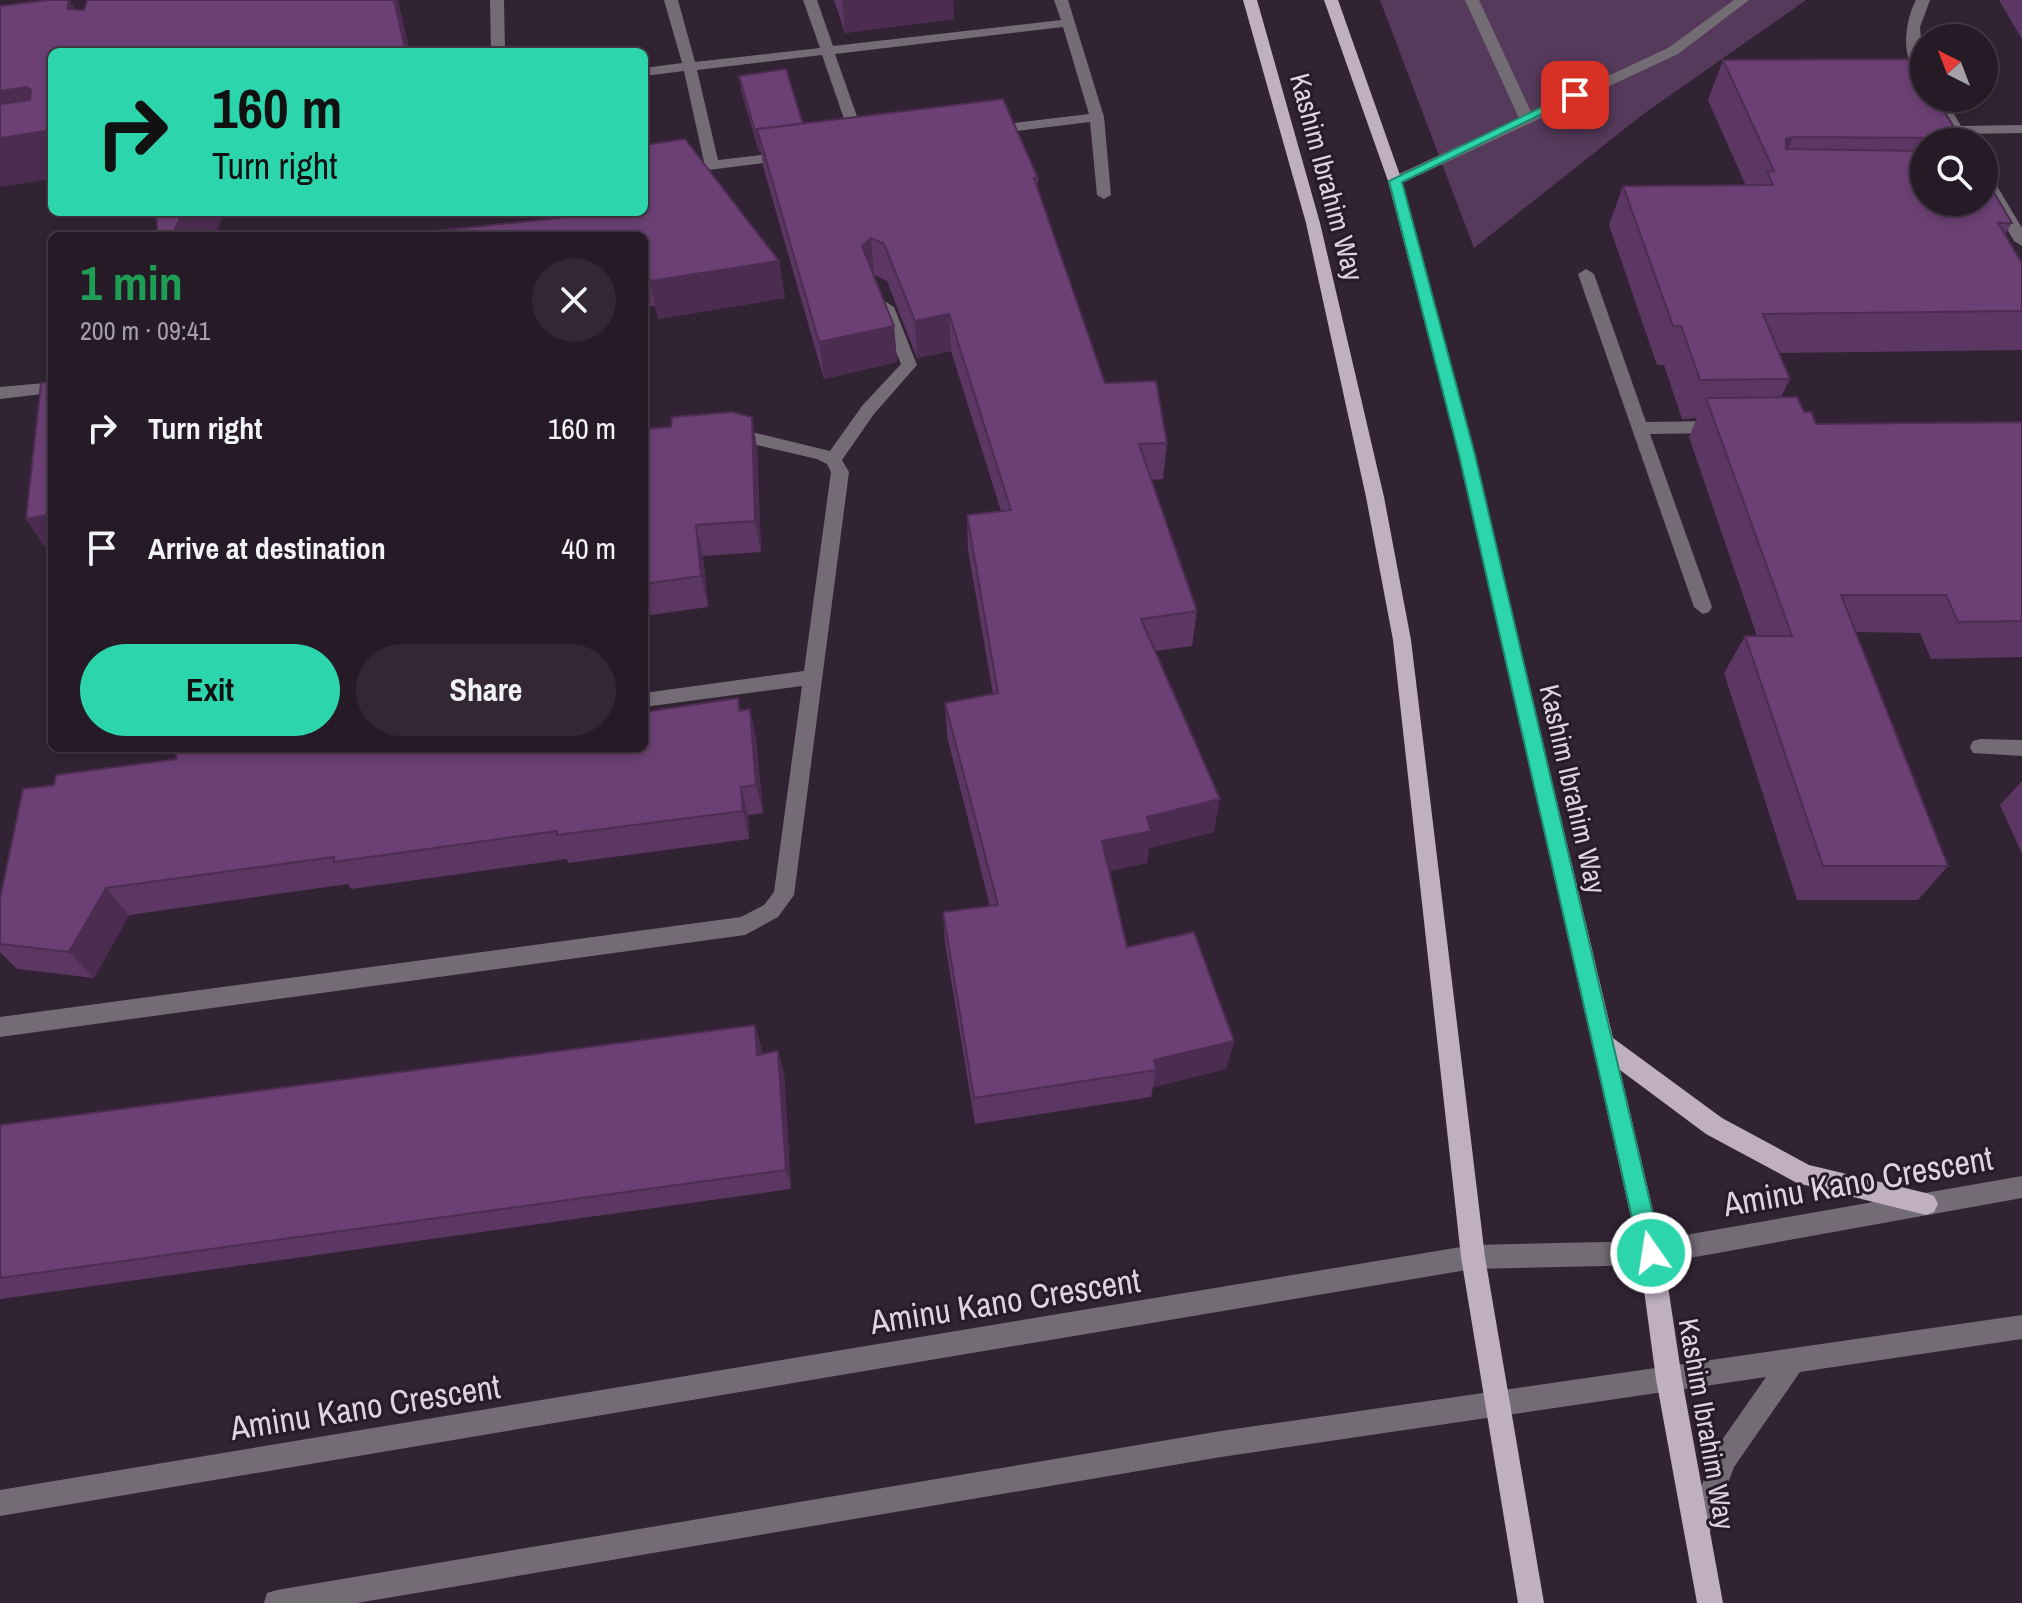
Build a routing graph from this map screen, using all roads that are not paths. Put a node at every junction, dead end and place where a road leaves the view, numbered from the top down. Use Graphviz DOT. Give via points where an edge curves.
graph roads {
  1 [pos="497,0"];
  2 [pos="671,0"];
  3 [pos="810,0"];
  4 [pos="1061,0"];
  5 [pos="1250,0"];
  6 [pos="1331,0"];
  7 [pos="1472,0"];
  8 [pos="1742,0"];
  9 [pos="1923,0"];
  10 [pos="1067,23"];
  11 [pos="1914,24"];
  12 [pos="498,48"];
  13 [pos="829,53"];
  14 [pos="690,67"];
  15 [pos="648,72"];
  16 [pos="1097,117"];
  17 [pos="1526,117"];
  18 [pos="2022,129"];
  19 [pos="971,132"];
  20 [pos="1998,132"];
  21 [pos="861,146"];
  22 [pos="801,154"];
  23 [pos="712,167"];
  24 [pos="648,174"];
  25 [pos="1395,181"];
  26 [pos="1104,195"];
  27 [pos="1998,202"];
  28 [pos="2022,241"];
  29 [pos="1586,274"];
  30 [pos="881,296"];
  31 [pos="45,389"];
  32 [pos="0,393"];
  33 [pos="1735,427"];
  34 [pos="1639,428"];
  35 [pos="718,430"];
  36 [pos="833,460"];
  37 [pos="1703,607"];
  38 [pos="812,677"];
  39 [pos="648,699"];
  40 [pos="1980,747"];
  41 [pos="2022,748"];
  42 [pos="0,1027"];
  43 [pos="1604,1045"];
  44 [pos="2022,1187"];
  45 [pos="1926,1204"];
  46 [pos="1651,1253"];
  47 [pos="1473,1257"];
  48 [pos="2022,1327"];
  49 [pos="1793,1360"];
  50 [pos="1669,1379"];
  51 [pos="1499,1402"];
  52 [pos="0,1503"];
  53 [pos="1697,1533"];
  54 [pos="277,1603"];
  55 [pos="1531,1603"];
  56 [pos="1710,1603"];
  1 -- 12 [label="street"];
  2 -- 14 [label="street"];
  3 -- 13 [label="street"];
  4 -- 10 [label="street"];
  5 -- 47 [label="main road, Kashim Ibrahim Way" via="1313,223 1402,640"];
  6 -- 25 [label="main road, Kashim Ibrahim Way"];
  7 -- 17 [label="street"];
  8 -- 17 [label="street" via="1673,51"];
  9 -- 11 [label="street"];
  10 -- 13 [label="street"];
  10 -- 16 [label="street"];
  13 -- 14 [label="street"];
  13 -- 21 [label="street"];
  14 -- 15 [label="street"];
  14 -- 23 [label="street"];
  16 -- 19 [label="street"];
  16 -- 26 [label="street"];
  17 -- 25 [label="street"];
  18 -- 20 [label="street"];
  22 -- 23 [label="street"];
  23 -- 24 [label="street"];
  25 -- 43 [label="main road, Kashim Ibrahim Way" via="1467,455"];
  27 -- 28 [label="street"];
  29 -- 34 [label="street"];
  30 -- 36 [label="street" via="909,365"];
  31 -- 32 [label="street"];
  33 -- 34 [label="street"];
  34 -- 37 [label="street"];
  35 -- 36 [label="street"];
  36 -- 38 [label="street" via="840,472"];
  38 -- 39 [label="street"];
  38 -- 42 [label="street" via="784,895 771,911 745,926"];
  40 -- 41 [label="street"];
  43 -- 45 [label="main road" via="1714,1126 1805,1175"];
  43 -- 46 [label="main road, Kashim Ibrahim Way"];
  44 -- 45 [label="street, Aminu Kano Crescent"];
  45 -- 46 [label="street, Aminu Kano Crescent"];
  46 -- 47 [label="street, Aminu Kano Crescent"];
  46 -- 50 [label="main road, Kashim Ibrahim Way"];
  47 -- 51 [label="main road, Kashim Ibrahim Way"];
  47 -- 52 [label="street, Aminu Kano Crescent"];
  48 -- 49 [label="street"];
  49 -- 50 [label="street"];
  49 -- 53 [label="street" via="1724,1459"];
  50 -- 51 [label="street"];
  50 -- 53 [label="main road, Kashim Ibrahim Way"];
  51 -- 54 [label="street"];
  51 -- 55 [label="main road, Kashim Ibrahim Way"];
  53 -- 56 [label="main road, Kashim Ibrahim Way"];
}
